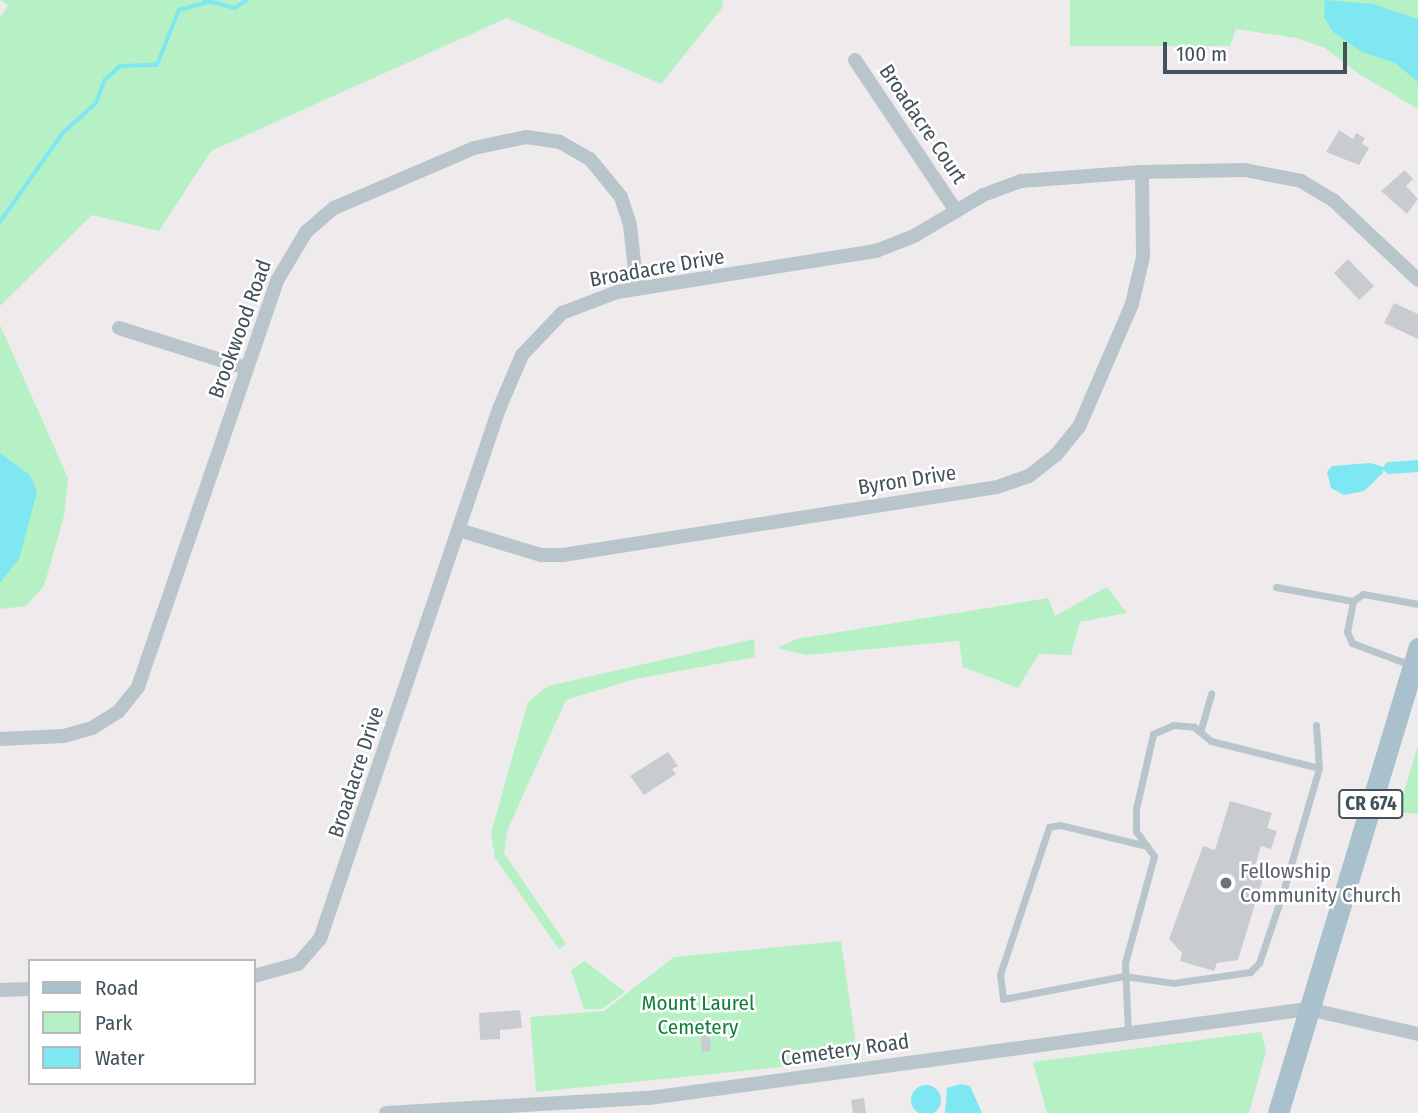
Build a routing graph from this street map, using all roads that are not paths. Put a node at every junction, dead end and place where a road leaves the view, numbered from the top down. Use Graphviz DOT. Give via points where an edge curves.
graph roads {
  1 [pos="856,60"];
  2 [pos="1142,172"];
  3 [pos="956,211"];
  4 [pos="1418,280"];
  5 [pos="637,289"];
  6 [pos="119,328"];
  7 [pos="246,368"];
  8 [pos="459,530"];
  9 [pos="1276,587"];
  10 [pos="1353,601"];
  11 [pos="1418,604"];
  12 [pos="1416,657"];
  13 [pos="1211,693"];
  14 [pos="1316,725"];
  15 [pos="1201,729"];
  16 [pos="0,739"];
  17 [pos="1319,768"];
  18 [pos="1147,846"];
  19 [pos="256,975"];
  20 [pos="1124,976"];
  21 [pos="28,989"];
  22 [pos="0,990"];
  23 [pos="1308,1009"];
  24 [pos="1128,1033"];
  25 [pos="1418,1034"];
  26 [pos="538,1109"];
  27 [pos="386,1113"];
  28 [pos="1278,1113"];
  1 -- 3 [label="street, Broadacre Court"];
  2 -- 3 [label="street, Broadacre Drive" via="1021,181"];
  2 -- 4 [label="street, Broadacre Drive" via="1245,170 1293,177 1334,201"];
  2 -- 8 [label="street, Byron Drive" via="1143,257 1132,304 1079,427 1056,455 1029,476 998,487 563,555 541,555"];
  3 -- 5 [label="street, Broadacre Drive" via="914,236 876,251"];
  5 -- 7 [label="street, Brookwood Road" via="626,211 602,170 560,142 509,139 438,161 351,199 319,219 285,262"];
  5 -- 8 [label="street, Broadacre Drive" via="580,303 534,339 506,391"];
  6 -- 7 [label="street"];
  7 -- 16 [label="street, Brookwood Road" via="158,637 134,694 118,712 85,731"];
  8 -- 19 [label="street, Broadacre Drive" via="320,939 298,964"];
  9 -- 10 [label="lane"];
  10 -- 11 [label="lane" via="1363,594"];
  10 -- 12 [label="lane" via="1347,632 1352,643"];
  12 -- 23 [label="main road, CR 674"];
  13 -- 15 [label="lane"];
  14 -- 17 [label="lane"];
  15 -- 17 [label="lane" via="1211,741"];
  15 -- 18 [label="lane" via="1173,725 1162,728 1149,741 1136,820 1136,831"];
  17 -- 20 [label="lane" via="1259,963 1241,977 1200,981 1173,983"];
  18 -- 20 [label="lane" via="1154,856"];
  18 -- 20 [label="lane" via="1060,825 1049,827 1000,974 1003,999"];
  20 -- 24 [label="lane"];
  21 -- 22 [label="street"];
  23 -- 24 [label="street, Cemetery Road"];
  23 -- 25 [label="street"];
  23 -- 28 [label="main road, CR 674"];
  24 -- 26 [label="street, Cemetery Road"];
  26 -- 27 [label="street, Cemetery Road"];
}
